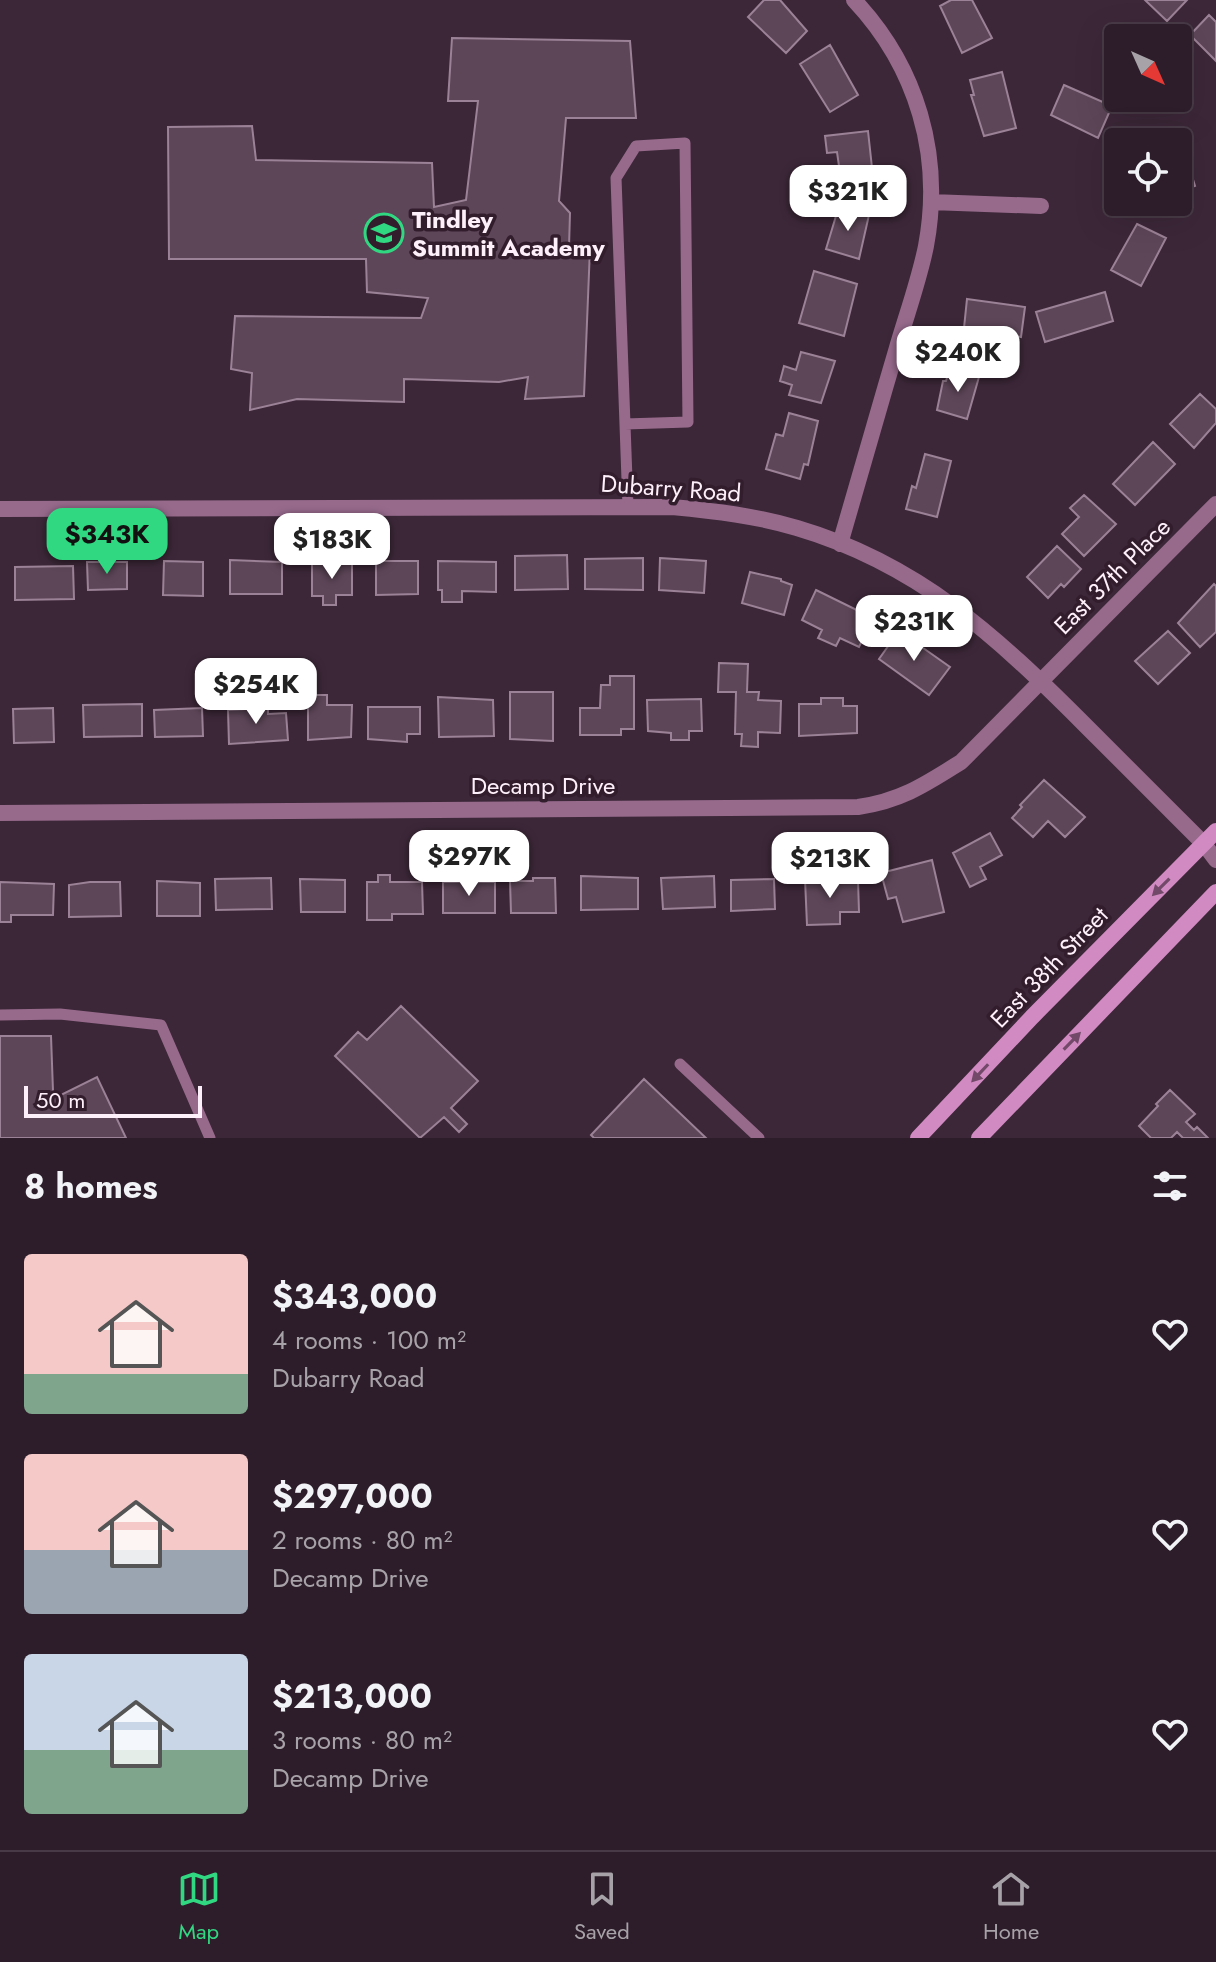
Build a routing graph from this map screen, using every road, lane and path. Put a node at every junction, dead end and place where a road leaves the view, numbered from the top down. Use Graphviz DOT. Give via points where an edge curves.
graph roads {
  1 [pos="854,0"];
  2 [pos="931,202"];
  3 [pos="1041,206"];
  4 [pos="625,424"];
  5 [pos="1216,504"];
  6 [pos="628,507"];
  7 [pos="0,509"];
  8 [pos="840,544"];
  9 [pos="1041,682"];
  10 [pos="0,813"];
  11 [pos="1216,831"];
  12 [pos="1204,844"];
  13 [pos="1216,860"];
  14 [pos="1216,892"];
  15 [pos="0,1015"];
  16 [pos="680,1064"];
  17 [pos="210,1138"];
  18 [pos="759,1138"];
  19 [pos="918,1138"];
  20 [pos="979,1138"];
  1 -- 2 [label="street" via="883,35 915,94 932,169"];
  2 -- 3 [label="street"];
  2 -- 8 [label="street" via="926,247"];
  4 -- 4 [label="lane" via="616,178 636,146 685,143 688,422"];
  4 -- 6 [label="lane"];
  5 -- 9 [label="street, East 37th Place"];
  6 -- 7 [label="street, Dubarry Road"];
  6 -- 8 [label="street, Dubarry Road" via="744,516"];
  8 -- 9 [label="street, Dubarry Road" via="938,594 990,633"];
  9 -- 10 [label="street, Decamp Drive" via="951,770 904,796 858,807"];
  9 -- 12 [label="street, Dubarry Road"];
  11 -- 12 [label="main road, East 38th Street"];
  12 -- 13 [label="street, Dubarry Road"];
  12 -- 19 [label="main road, East 38th Street, one-way"];
  20 -- 14 [label="main road, one-way"];
  15 -- 17 [label="lane" via="60,1014 161,1025"];
  16 -- 18 [label="lane"];
}
